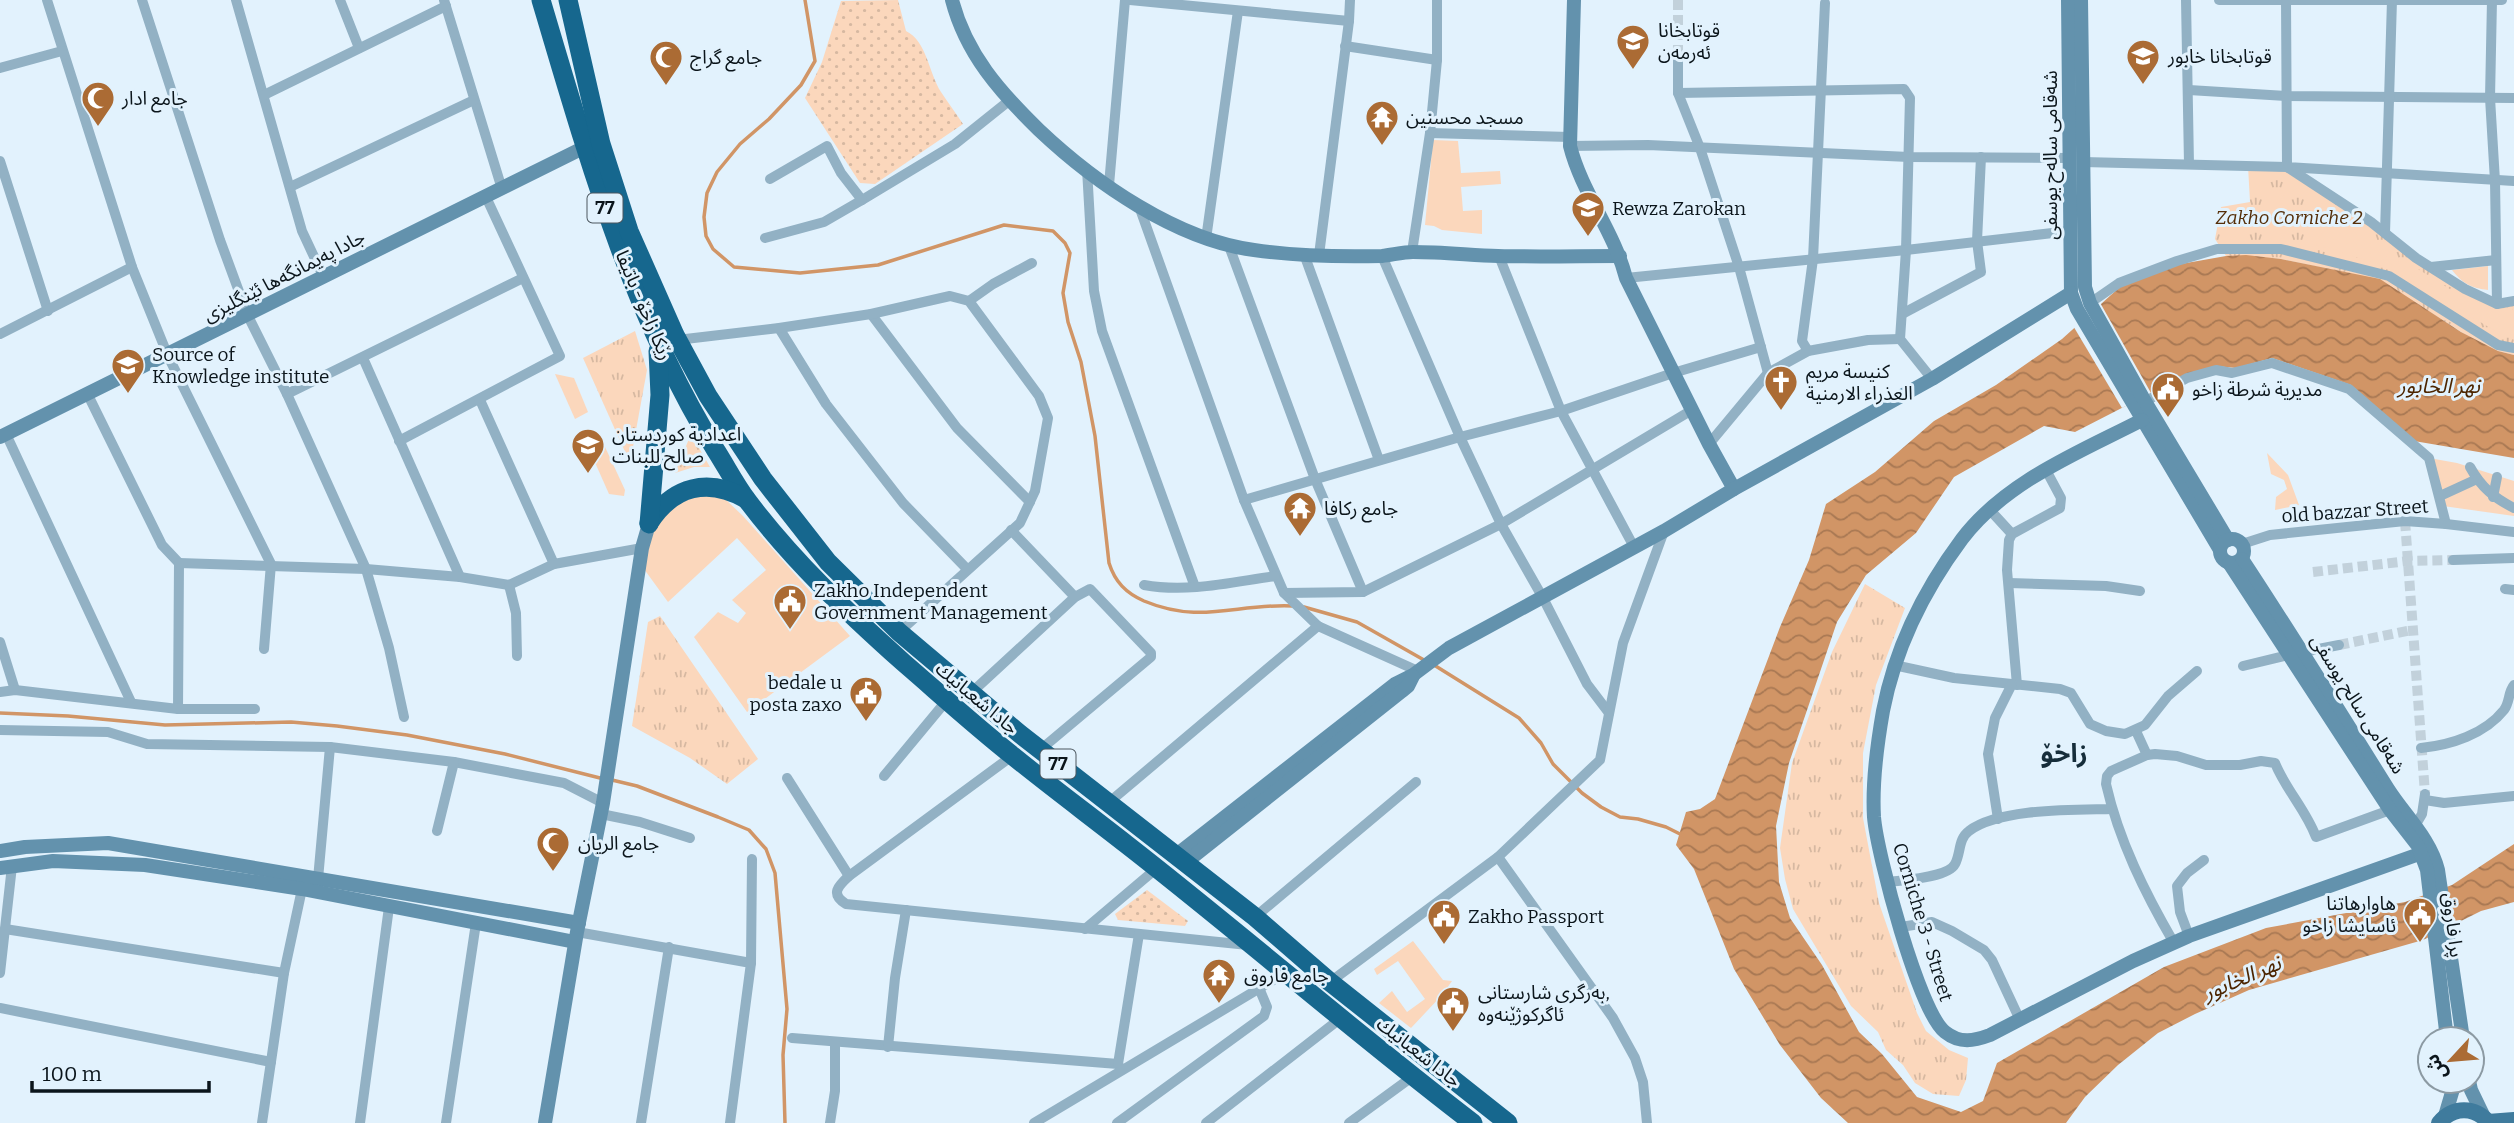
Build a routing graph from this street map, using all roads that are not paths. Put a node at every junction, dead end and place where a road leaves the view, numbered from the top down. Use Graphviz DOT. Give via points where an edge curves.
graph roads {
  1 [pos="142,0"];
  2 [pos="236,0"];
  3 [pos="340,0"];
  4 [pos="541,0"];
  5 [pos="568,0"];
  6 [pos="952,0"];
  7 [pos="1128,0"];
  8 [pos="1350,0"];
  9 [pos="1437,0"];
  10 [pos="1574,0"];
  11 [pos="2068,0"];
  12 [pos="2081,0"];
  13 [pos="2186,0"];
  14 [pos="2219,0"];
  15 [pos="2392,0"];
  16 [pos="2492,0"];
  17 [pos="2502,0"];
  18 [pos="51,1"];
  19 [pos="2286,1"];
  20 [pos="445,3"];
  21 [pos="1825,3"];
  22 [pos="1238,11"];
  23 [pos="1349,21"];
  24 [pos="1345,46"];
  25 [pos="359,48"];
  26 [pos="62,51"];
  27 [pos="1678,59"];
  28 [pos="1437,60"];
  29 [pos="0,68"];
  30 [pos="2189,90"];
  31 [pos="1822,92"];
  32 [pos="1678,93"];
  33 [pos="264,95"];
  34 [pos="2286,96"];
  35 [pos="2389,97"];
  36 [pos="2490,98"];
  37 [pos="2514,98"];
  38 [pos="474,100"];
  39 [pos="1010,100"];
  40 [pos="1430,133"];
  41 [pos="1570,141"];
  42 [pos="585,148"];
  43 [pos="1700,148"];
  44 [pos="1819,153"];
  45 [pos="1981,156"];
  46 [pos="1909,157"];
  47 [pos="2076,160"];
  48 [pos="0,161"];
  49 [pos="2189,164"];
  50 [pos="2287,167"];
  51 [pos="1087,169"];
  52 [pos="2388,174"];
  53 [pos="770,179"];
  54 [pos="2495,181"];
  55 [pos="2514,181"];
  56 [pos="1109,185"];
  57 [pos="290,187"];
  58 [pos="502,189"];
  59 [pos="486,197"];
  60 [pos="862,200"];
  61 [pos="1139,205"];
  62 [pos="2070,231"];
  63 [pos="2385,233"];
  64 [pos="765,238"];
  65 [pos="1206,239"];
  66 [pos="1977,241"];
  67 [pos="1229,246"];
  68 [pos="1906,250"];
  69 [pos="1412,252"];
  70 [pos="1304,254"];
  71 [pos="1319,254"];
  72 [pos="1382,256"];
  73 [pos="1499,256"];
  74 [pos="1620,256"];
  75 [pos="1813,259"];
  76 [pos="2496,260"];
  77 [pos="1032,262"];
  78 [pos="132,267"];
  79 [pos="1739,267"];
  80 [pos="2431,267"];
  81 [pos="324,278"];
  82 [pos="523,278"];
  83 [pos="1626,278"];
  84 [pos="2071,293"];
  85 [pos="970,301"];
  86 [pos="2514,301"];
  87 [pos="2497,304"];
  88 [pos="2083,306"];
  89 [pos="48,312"];
  90 [pos="870,314"];
  91 [pos="1902,314"];
  92 [pos="248,316"];
  93 [pos="779,328"];
  94 [pos="0,334"];
  95 [pos="1900,339"];
  96 [pos="668,341"];
  97 [pos="1761,347"];
  98 [pos="2514,348"];
  99 [pos="1808,351"];
  100 [pos="168,356"];
  101 [pos="363,358"];
  102 [pos="1673,373"];
  103 [pos="1768,373"];
  104 [pos="1932,379"];
  105 [pos="87,393"];
  106 [pos="287,394"];
  107 [pos="480,400"];
  108 [pos="2140,406"];
  109 [pos="1692,410"];
  110 [pos="1562,411"];
  111 [pos="3,435"];
  112 [pos="1460,437"];
  113 [pos="399,441"];
  114 [pos="1709,444"];
  115 [pos="1379,460"];
  116 [pos="2470,467"];
  117 [pos="1593,468"];
  118 [pos="2046,470"];
  119 [pos="2497,477"];
  120 [pos="1315,479"];
  121 [pos="2477,479"];
  122 [pos="1734,489"];
  123 [pos="2440,496"];
  124 [pos="2493,497"];
  125 [pos="1244,500"];
  126 [pos="748,501"];
  127 [pos="1030,502"];
  128 [pos="2514,508"];
  129 [pos="1990,510"];
  130 [pos="649,524"];
  131 [pos="1501,524"];
  132 [pos="2446,524"];
  133 [pos="1011,530"];
  134 [pos="1664,531"];
  135 [pos="2514,533"];
  136 [pos="2012,534"];
  137 [pos="2230,545"];
  138 [pos="1634,547"];
  139 [pos="642,548"];
  140 [pos="2514,558"];
  141 [pos="2453,560"];
  142 [pos="2235,561"];
  143 [pos="179,563"];
  144 [pos="271,564"];
  145 [pos="554,564"];
  146 [pos="366,569"];
  147 [pos="967,569"];
  148 [pos="1275,576"];
  149 [pos="460,577"];
  150 [pos="2009,583"];
  151 [pos="509,585"];
  152 [pos="1144,585"];
  153 [pos="1195,587"];
  154 [pos="2140,591"];
  155 [pos="1363,592"];
  156 [pos="1079,594"];
  157 [pos="1286,596"];
  158 [pos="1543,598"];
  159 [pos="1313,623"];
  160 [pos="899,632"];
  161 [pos="0,642"];
  162 [pos="2339,645"];
  163 [pos="264,649"];
  164 [pos="2303,652"];
  165 [pos="2288,655"];
  166 [pos="517,656"];
  167 [pos="1894,665"];
  168 [pos="2243,666"];
  169 [pos="2197,671"];
  170 [pos="1417,673"];
  171 [pos="2015,685"];
  172 [pos="2514,685"];
  173 [pos="15,690"];
  174 [pos="0,692"];
  175 [pos="971,693"];
  176 [pos="947,700"];
  177 [pos="131,702"];
  178 [pos="178,709"];
  179 [pos="255,709"];
  180 [pos="1609,713"];
  181 [pos="404,717"];
  182 [pos="0,730"];
  183 [pos="2136,731"];
  184 [pos="330,747"];
  185 [pos="2421,748"];
  186 [pos="1040,750"];
  187 [pos="2147,755"];
  188 [pos="1012,756"];
  189 [pos="454,762"];
  190 [pos="884,776"];
  191 [pos="787,778"];
  192 [pos="1416,782"];
  193 [pos="2514,796"];
  194 [pos="1107,804"];
  195 [pos="603,805"];
  196 [pos="2112,809"];
  197 [pos="2390,810"];
  198 [pos="1998,819"];
  199 [pos="2415,826"];
  200 [pos="437,831"];
  201 [pos="690,838"];
  202 [pos="0,851"];
  203 [pos="2422,853"];
  204 [pos="1499,857"];
  205 [pos="752,859"];
  206 [pos="1180,859"];
  207 [pos="2204,860"];
  208 [pos="6,867"];
  209 [pos="1157,868"];
  210 [pos="2432,870"];
  211 [pos="849,876"];
  212 [pos="318,878"];
  213 [pos="1888,883"];
  214 [pos="302,889"];
  215 [pos="389,907"];
  216 [pos="906,910"];
  217 [pos="1255,917"];
  218 [pos="476,923"];
  219 [pos="1901,927"];
  220 [pos="5,929"];
  221 [pos="1086,929"];
  222 [pos="577,932"];
  223 [pos="1139,934"];
  224 [pos="2189,936"];
  225 [pos="2174,943"];
  226 [pos="1251,946"];
  227 [pos="669,947"];
  228 [pos="751,963"];
  229 [pos="1286,972"];
  230 [pos="0,973"];
  231 [pos="284,973"];
  232 [pos="1330,982"];
  233 [pos="2448,985"];
  234 [pos="1259,988"];
  235 [pos="0,1008"];
  236 [pos="1341,1018"];
  237 [pos="2020,1020"];
  238 [pos="2447,1025"];
  239 [pos="2459,1025"];
  240 [pos="792,1038"];
  241 [pos="835,1043"];
  242 [pos="888,1047"];
  243 [pos="271,1062"];
  244 [pos="1120,1067"];
  245 [pos="1412,1077"];
  246 [pos="2451,1095"];
  247 [pos="2473,1095"];
  248 [pos="1483,1104"];
  249 [pos="2442,1120"];
  250 [pos="2514,1120"];
  251 [pos="1470,1121"];
  252 [pos="2487,1121"];
  253 [pos="262,1123"];
  254 [pos="360,1123"];
  255 [pos="446,1123"];
  256 [pos="545,1123"];
  257 [pos="641,1123"];
  258 [pos="730,1123"];
  259 [pos="830,1123"];
  260 [pos="1034,1123"];
  261 [pos="1117,1123"];
  262 [pos="1206,1123"];
  263 [pos="1349,1123"];
  264 [pos="1495,1123"];
  265 [pos="1508,1123"];
  266 [pos="1647,1123"];
  1 -- 92 [label="street"];
  2 -- 33 [label="street"];
  3 -- 25 [label="street"];
  4 -- 42 [label="highway, رێکا زاخۆ - باتیفا / 77"];
  5 -- 96 [label="highway, رێکا زاخۆ - باتیفا / 77" via="601,144"];
  6 -- 39 [label="main road" via="974,55"];
  7 -- 22 [label="street"];
  7 -- 56 [label="street"];
  8 -- 23 [label="street"];
  9 -- 28 [label="street"];
  10 -- 41 [label="main road"];
  11 -- 47 [label="main road, شەقامی سالەح یوسفی"];
  12 -- 47 [label="main road, شەقامی سالەح یوسفی"];
  13 -- 30 [label="street"];
  14 -- 19 [label="street"];
  15 -- 16 [label="street"];
  15 -- 19 [label="street"];
  15 -- 35 [label="street"];
  16 -- 17 [label="street"];
  16 -- 36 [label="street"];
  18 -- 26 [label="street"];
  19 -- 34 [label="street"];
  20 -- 25 [label="street"];
  20 -- 38 [label="street"];
  21 -- 31 [label="street"];
  22 -- 23 [label="street"];
  22 -- 65 [label="street"];
  23 -- 24 [label="street"];
  24 -- 28 [label="street"];
  24 -- 71 [label="street"];
  25 -- 33 [label="street"];
  26 -- 29 [label="street"];
  26 -- 78 [label="street"];
  27 -- 32 [label="street"];
  28 -- 40 [label="street"];
  30 -- 34 [label="street"];
  30 -- 49 [label="street"];
  31 -- 32 [label="street"];
  31 -- 44 [label="street"];
  31 -- 46 [label="street" via="1908,92"];
  32 -- 43 [label="street"];
  33 -- 57 [label="street"];
  34 -- 35 [label="street"];
  34 -- 50 [label="street"];
  35 -- 36 [label="street"];
  35 -- 52 [label="street"];
  36 -- 37 [label="street"];
  36 -- 54 [label="street"];
  38 -- 57 [label="street"];
  38 -- 58 [label="street"];
  39 -- 51 [label="main road" via="1046,137"];
  39 -- 60 [label="street" via="955,144"];
  40 -- 41 [label="street"];
  40 -- 69 [label="street"];
  41 -- 43 [label="street"];
  41 -- 74 [label="main road" via="1574,164"];
  42 -- 58 [label="main road, جادا په‌يمانگه‌ها ئێنگليزى"];
  42 -- 96 [label="highway, رێکا زاخۆ - باتیفا / 77" via="614,235"];
  43 -- 44 [label="street"];
  43 -- 79 [label="street"];
  44 -- 46 [label="street"];
  44 -- 75 [label="street"];
  45 -- 46 [label="street"];
  45 -- 47 [label="street"];
  45 -- 66 [label="street"];
  46 -- 68 [label="street"];
  47 -- 49 [label="street"];
  47 -- 62 [label="main road, شەقامی سالەح یوسفی"];
  47 -- 88 [label="main road, شەقامی سالەح یوسفی"];
  48 -- 89 [label="street"];
  49 -- 50 [label="street"];
  50 -- 52 [label="street"];
  50 -- 63 [label="street"];
  51 -- 56 [label="main road"];
  51 -- 153 [label="street" via="1094,291 1102,331"];
  52 -- 54 [label="street"];
  52 -- 63 [label="street"];
  53 -- 60 [label="street" via="827,146"];
  54 -- 55 [label="street"];
  54 -- 76 [label="street"];
  56 -- 61 [label="main road"];
  57 -- 81 [label="street" via="302,231"];
  58 -- 59 [label="main road, جادا په‌يمانگه‌ها ئێنگليزى"];
  59 -- 81 [label="main road, جادا په‌يمانگه‌ها ئێنگليزى"];
  59 -- 82 [label="street"];
  60 -- 64 [label="street" via="824,222"];
  61 -- 65 [label="main road"];
  61 -- 125 [label="street"];
  62 -- 66 [label="street"];
  62 -- 84 [label="main road, شەقامی سالەح یوسفی"];
  63 -- 80 [label="street"];
  65 -- 67 [label="main road"];
  66 -- 68 [label="street"];
  66 -- 91 [label="street" via="1981,272"];
  67 -- 70 [label="main road"];
  67 -- 120 [label="street"];
  68 -- 75 [label="street"];
  68 -- 91 [label="street"];
  69 -- 72 [label="main road"];
  69 -- 73 [label="main road"];
  70 -- 71 [label="main road"];
  70 -- 115 [label="street"];
  71 -- 72 [label="main road"];
  72 -- 112 [label="street"];
  73 -- 74 [label="main road"];
  73 -- 110 [label="street"];
  74 -- 83 [label="main road"];
  75 -- 79 [label="street"];
  75 -- 99 [label="street" via="1802,341"];
  76 -- 80 [label="street"];
  76 -- 87 [label="street"];
  77 -- 85 [label="street"];
  78 -- 89 [label="street"];
  78 -- 100 [label="street"];
  79 -- 83 [label="street"];
  79 -- 97 [label="street"];
  80 -- 87 [label="street"];
  81 -- 92 [label="main road, جادا په‌يمانگه‌ها ئێنگليزى"];
  82 -- 101 [label="street"];
  82 -- 107 [label="street" via="560,356"];
  83 -- 102 [label="main road"];
  84 -- 88 [label="main road, شەقامی سالەح یوسفی"];
  84 -- 104 [label="main road"];
  85 -- 90 [label="street" via="950,296"];
  85 -- 127 [label="street" via="1039,397 1048,418"];
  86 -- 87 [label="street"];
  88 -- 98 [label="street" via="2119,283 2217,249 2281,249 2389,276 2498,345"];
  88 -- 108 [label="main road"];
  89 -- 94 [label="street"];
  90 -- 93 [label="street"];
  90 -- 127 [label="street" via="957,428"];
  91 -- 95 [label="street"];
  92 -- 100 [label="main road, جادا په‌يمانگه‌ها ئێنگليزى"];
  92 -- 106 [label="street"];
  93 -- 96 [label="street"];
  93 -- 147 [label="street" via="826,404 903,503"];
  95 -- 99 [label="street"];
  95 -- 104 [label="street"];
  96 -- 126 [label="highway, رێکا زاخۆ - باتیفا / 77" via="690,408"];
  96 -- 130 [label="highway"];
  96 -- 160 [label="highway, جادا شعبانيك / 77" via="763,479 828,562"];
  97 -- 102 [label="street"];
  97 -- 103 [label="street"];
  99 -- 103 [label="street"];
  100 -- 105 [label="main road, جادا په‌يمانگه‌ها ئێنگليزى"];
  100 -- 144 [label="street"];
  101 -- 106 [label="street"];
  101 -- 113 [label="street"];
  102 -- 109 [label="main road"];
  102 -- 110 [label="street"];
  103 -- 114 [label="street"];
  104 -- 122 [label="main road"];
  105 -- 111 [label="main road, جادا په‌يمانگه‌ها ئێنگليزى"];
  105 -- 143 [label="street" via="162,545"];
  106 -- 146 [label="street"];
  107 -- 113 [label="street"];
  107 -- 145 [label="street"];
  108 -- 118 [label="main road, Corniche 3 - Street"];
  108 -- 123 [label="street" via="2187,378 2272,363 2349,389 2381,414 2429,457"];
  108 -- 137 [label="main road"];
  109 -- 114 [label="main road"];
  109 -- 117 [label="street"];
  110 -- 112 [label="street"];
  110 -- 117 [label="street"];
  111 -- 177 [label="street"];
  112 -- 115 [label="street"];
  112 -- 131 [label="street"];
  113 -- 149 [label="street"];
  114 -- 122 [label="main road"];
  115 -- 120 [label="street"];
  116 -- 121 [label="street"];
  117 -- 131 [label="street"];
  117 -- 138 [label="street"];
  118 -- 129 [label="main road, Corniche 3 - Street"];
  118 -- 136 [label="street" via="2060,508"];
  119 -- 124 [label="street"];
  120 -- 125 [label="street"];
  120 -- 155 [label="street"];
  121 -- 123 [label="street"];
  121 -- 124 [label="street"];
  122 -- 134 [label="main road"];
  123 -- 132 [label="street"];
  124 -- 128 [label="street"];
  125 -- 148 [label="street"];
  126 -- 130 [label="highway" via="716,487 692,489 669,499"];
  126 -- 176 [label="highway, جادا شعبانيك / 77" via="862,625"];
  127 -- 133 [label="street" via="1020,523"];
  129 -- 136 [label="street"];
  129 -- 167 [label="main road, Corniche 3 - Street" via="1943,565"];
  130 -- 139 [label="main road"];
  131 -- 155 [label="street"];
  131 -- 158 [label="street"];
  132 -- 135 [label="street, old bazzar Street"];
  132 -- 137 [label="street, old bazzar Street" via="2405,521 2289,533"];
  133 -- 147 [label="street"];
  133 -- 156 [label="street"];
  134 -- 138 [label="main road"];
  134 -- 180 [label="street" via="1623,643"];
  136 -- 150 [label="street"];
  137 -- 142 [label="main road" via="2223,559"];
  137 -- 142 [label="main road" via="2244,550"];
  138 -- 158 [label="main road"];
  139 -- 145 [label="street"];
  139 -- 195 [label="main road"];
  140 -- 141 [label="street"];
  142 -- 164 [label="main road, شەقامی سالح یوسفی"];
  142 -- 165 [label="main road, شەقامی سالح یوسفی"];
  143 -- 144 [label="street"];
  143 -- 178 [label="street"];
  144 -- 146 [label="street"];
  144 -- 163 [label="street"];
  145 -- 151 [label="street"];
  146 -- 149 [label="street"];
  146 -- 181 [label="street"];
  147 -- 160 [label="street"];
  148 -- 153 [label="street"];
  148 -- 157 [label="street"];
  149 -- 151 [label="street"];
  150 -- 154 [label="street"];
  150 -- 171 [label="street"];
  151 -- 166 [label="street" via="516,613"];
  152 -- 153 [label="street"];
  155 -- 157 [label="street"];
  156 -- 175 [label="street"];
  156 -- 186 [label="street" via="1090,589 1096,594 1151,657"];
  157 -- 159 [label="street"];
  158 -- 170 [label="main road" via="1449,648"];
  158 -- 180 [label="street" via="1587,684"];
  159 -- 170 [label="street"];
  159 -- 194 [label="street"];
  160 -- 175 [label="highway, جادا شعبانيك / 77"];
  161 -- 173 [label="street"];
  162 -- 164 [label="street"];
  164 -- 199 [label="main road, شەقامی سالح یوسفی"];
  165 -- 168 [label="street"];
  165 -- 197 [label="main road, شەقامی سالح یوسفی"];
  167 -- 171 [label="street"];
  167 -- 213 [label="main road, Corniche 3 - Street" via="1875,775 1874,817"];
  169 -- 183 [label="street"];
  170 -- 206 [label="main road" via="1402,691"];
  171 -- 183 [label="street" via="2071,693 2095,727 2118,734"];
  171 -- 198 [label="street" via="1996,718 1989,754"];
  172 -- 185 [label="street" via="2507,707 2491,722 2455,742"];
  173 -- 174 [label="street"];
  173 -- 177 [label="street"];
  175 -- 186 [label="highway, جادا شعبانيك / 77"];
  176 -- 188 [label="highway, جادا شعبانيك / 77"];
  176 -- 190 [label="street"];
  177 -- 178 [label="street"];
  178 -- 179 [label="street"];
  180 -- 204 [label="street" via="1600,760"];
  182 -- 184 [label="street" via="108,733 147,744"];
  183 -- 187 [label="street"];
  184 -- 189 [label="street"];
  184 -- 212 [label="street"];
  186 -- 194 [label="highway, جادا شعبانيك / 77"];
  187 -- 196 [label="street" via="2110,771"];
  187 -- 197 [label="street" via="2177,756 2206,765 2275,763 2316,838"];
  188 -- 209 [label="highway, جادا شعبانيك / 77"];
  188 -- 211 [label="street"];
  189 -- 195 [label="street" via="564,783"];
  189 -- 200 [label="street"];
  191 -- 211 [label="street"];
  192 -- 217 [label="street"];
  193 -- 199 [label="street" via="2444,803 2425,797"];
  194 -- 206 [label="highway, جادا شعبانيك / 77"];
  195 -- 201 [label="street"];
  195 -- 222 [label="main road"];
  196 -- 198 [label="street" via="2048,811"];
  196 -- 225 [label="street" via="2122,840"];
  197 -- 203 [label="main road, شەقامی سالح یوسفی"];
  198 -- 213 [label="street" via="1968,832 1951,868"];
  199 -- 210 [label="main road, شەقامی سالح یوسفی" via="2430,847"];
  202 -- 212 [label="main road" via="108,843"];
  203 -- 210 [label="main road, شەقامی سالح یوسفی"];
  203 -- 224 [label="main road, Corniche 3 - Street"];
  204 -- 232 [label="street"];
  204 -- 266 [label="street" via="1613,1018 1636,1058"];
  205 -- 228 [label="street"];
  206 -- 217 [label="highway, جادا شعبانيك / 77"];
  207 -- 224 [label="street" via="2177,887"];
  208 -- 214 [label="main road" via="53,861 145,865"];
  208 -- 220 [label="street"];
  209 -- 221 [label="street"];
  209 -- 226 [label="highway, جادا شعبانيك / 77"];
  210 -- 233 [label="main road, پرا فاروق"];
  211 -- 216 [label="street" via="837,887 839,900"];
  212 -- 222 [label="main road"];
  213 -- 219 [label="main road, Corniche 3 - Street"];
  214 -- 215 [label="main road"];
  214 -- 231 [label="street"];
  215 -- 218 [label="main road"];
  215 -- 254 [label="street"];
  216 -- 221 [label="street"];
  216 -- 242 [label="street"];
  217 -- 232 [label="highway, جادا شعبانيك / 77"];
  218 -- 222 [label="main road"];
  218 -- 255 [label="street"];
  219 -- 237 [label="street" via="1932,922 1984,950"];
  219 -- 237 [label="main road, Corniche 3 - Street" via="1923,997 1945,1032 1973,1041"];
  220 -- 230 [label="street"];
  220 -- 231 [label="street"];
  221 -- 223 [label="street"];
  222 -- 227 [label="street"];
  222 -- 256 [label="main road"];
  223 -- 226 [label="street"];
  223 -- 244 [label="street"];
  224 -- 225 [label="main road, Corniche 3 - Street"];
  225 -- 237 [label="main road, Corniche 3 - Street"];
  226 -- 229 [label="highway, جادا شعبانيك / 77"];
  227 -- 228 [label="street"];
  227 -- 257 [label="street"];
  228 -- 258 [label="street"];
  229 -- 234 [label="street"];
  229 -- 236 [label="highway, جادا شعبانيك / 77"];
  231 -- 243 [label="street"];
  232 -- 248 [label="highway, جادا شعبانيك / 77"];
  233 -- 238 [label="main road"];
  233 -- 239 [label="main road"];
  234 -- 244 [label="street"];
  234 -- 261 [label="street" via="1267,1007 1264,1016"];
  235 -- 243 [label="street"];
  236 -- 245 [label="highway, جادا شعبانيك / 77"];
  236 -- 262 [label="street"];
  240 -- 241 [label="street"];
  241 -- 242 [label="street"];
  241 -- 259 [label="street"];
  242 -- 244 [label="street"];
  243 -- 253 [label="street"];
  244 -- 260 [label="street"];
  245 -- 251 [label="highway, جادا شعبانيك / 77"];
  245 -- 263 [label="street"];
  246 -- 249 [label="main road"];
  247 -- 252 [label="main road"];
  248 -- 264 [label="main road"];
  248 -- 265 [label="highway, جادا شعبانيك / 77"];
  249 -- 252 [label="main road" via="2465,1110"];
  250 -- 252 [label="main road"];
}
